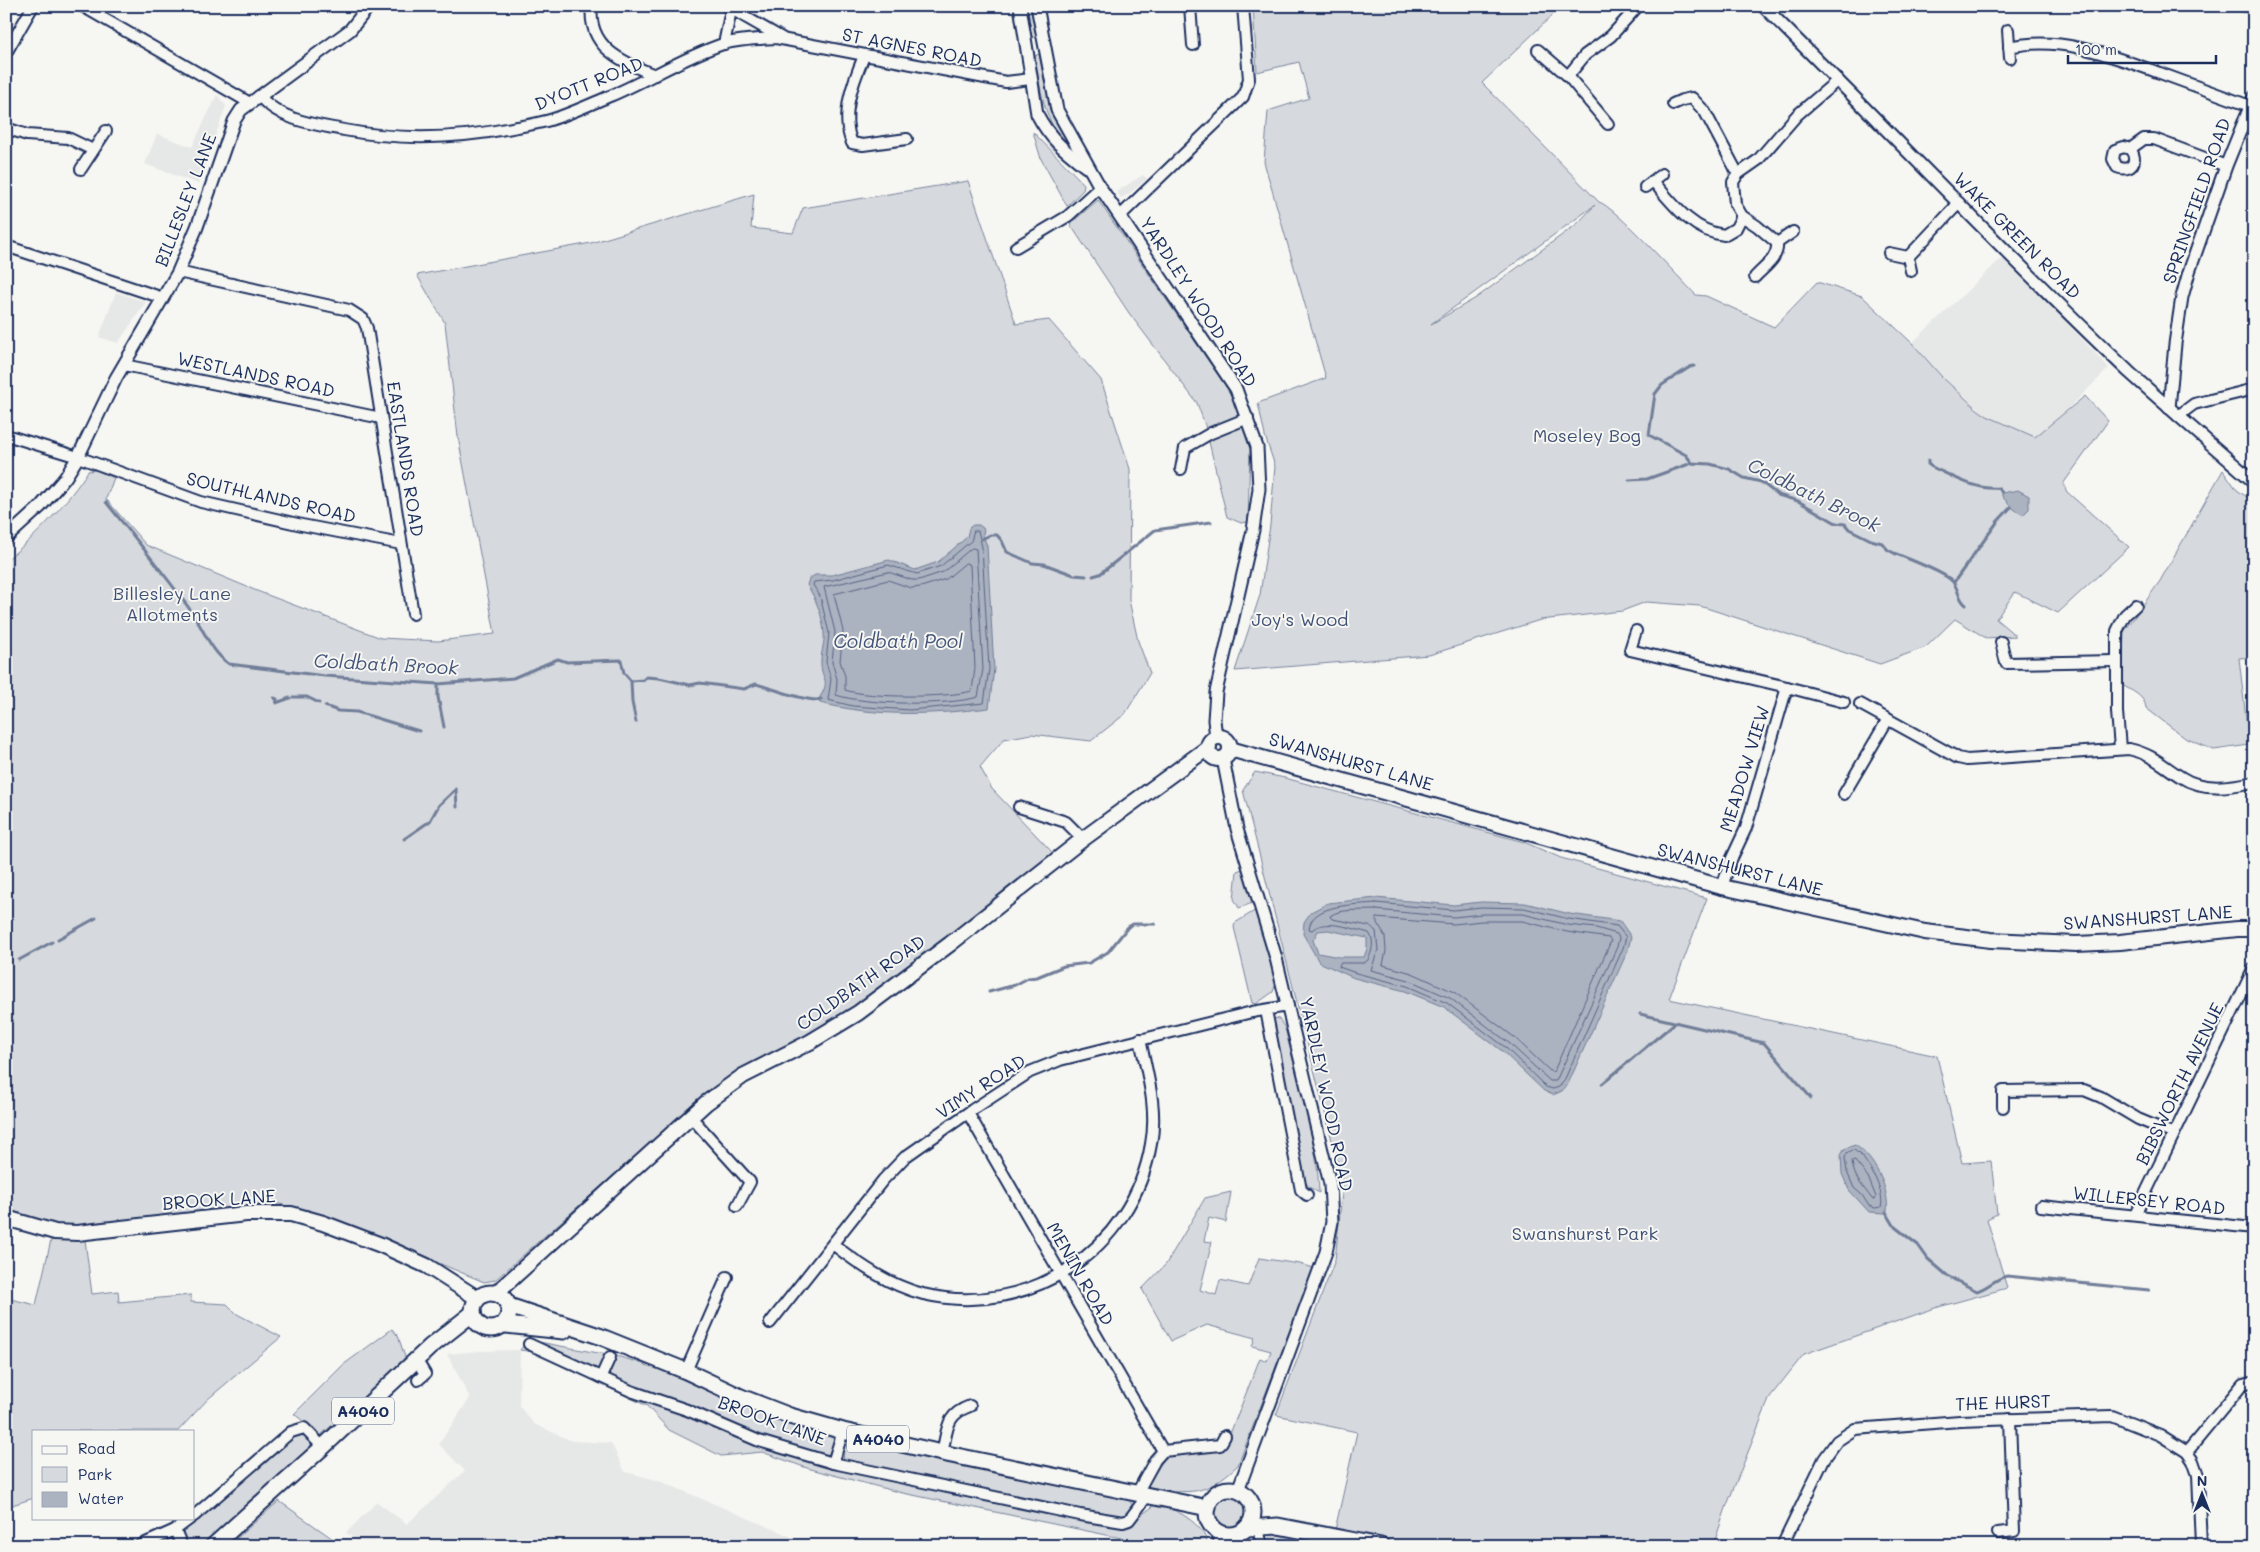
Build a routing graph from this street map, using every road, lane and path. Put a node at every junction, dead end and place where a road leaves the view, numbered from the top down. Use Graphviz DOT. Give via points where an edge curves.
graph roads {
  1 [pos="33,6"];
  2 [pos="82,6"];
  3 [pos="369,6"];
  4 [pos="592,6"];
  5 [pos="1020,6"];
  6 [pos="1037,6"];
  7 [pos="1190,6"];
  8 [pos="1243,6"];
  9 [pos="1638,6"];
  10 [pos="1763,6"];
  11 [pos="729,8"];
  12 [pos="2008,30"];
  13 [pos="786,40"];
  14 [pos="724,44"];
  15 [pos="1193,44"];
  16 [pos="1045,50"];
  17 [pos="1538,50"];
  18 [pos="6,53"];
  19 [pos="1029,53"];
  20 [pos="864,56"];
  21 [pos="654,76"];
  22 [pos="1568,76"];
  23 [pos="1032,79"];
  24 [pos="1838,80"];
  25 [pos="259,96"];
  26 [pos="2252,101"];
  27 [pos="250,103"];
  28 [pos="1673,104"];
  29 [pos="1608,124"];
  30 [pos="6,128"];
  31 [pos="106,131"];
  32 [pos="907,139"];
  33 [pos="2130,148"];
  34 [pos="93,150"];
  35 [pos="2226,166"];
  36 [pos="81,170"];
  37 [pos="1089,170"];
  38 [pos="1662,174"];
  39 [pos="1738,174"];
  40 [pos="1100,186"];
  41 [pos="1960,203"];
  42 [pos="1120,216"];
  43 [pos="1742,216"];
  44 [pos="1793,232"];
  45 [pos="1777,243"];
  46 [pos="6,246"];
  47 [pos="1016,247"];
  48 [pos="1889,253"];
  49 [pos="1908,257"];
  50 [pos="1911,271"];
  51 [pos="178,272"];
  52 [pos="1755,277"];
  53 [pos="163,298"];
  54 [pos="124,364"];
  55 [pos="2254,389"];
  56 [pos="2169,408"];
  57 [pos="2178,416"];
  58 [pos="382,418"];
  59 [pos="1248,418"];
  60 [pos="6,435"];
  61 [pos="78,457"];
  62 [pos="1181,469"];
  63 [pos="2254,482"];
  64 [pos="6,538"];
  65 [pos="401,544"];
  66 [pos="2136,605"];
  67 [pos="413,614"];
  68 [pos="1636,631"];
  69 [pos="2001,642"];
  70 [pos="2115,661"];
  71 [pos="1787,687"];
  72 [pos="1844,702"];
  73 [pos="1860,704"];
  74 [pos="1888,719"];
  75 [pos="1212,742"];
  76 [pos="2120,748"];
  77 [pos="1226,754"];
  78 [pos="2254,782"];
  79 [pos="1844,794"];
  80 [pos="1019,806"];
  81 [pos="1082,839"];
  82 [pos="1722,887"];
  83 [pos="2254,929"];
  84 [pos="2254,968"];
  85 [pos="1288,1006"];
  86 [pos="1266,1010"];
  87 [pos="1140,1039"];
  88 [pos="2003,1107"];
  89 [pos="968,1113"];
  90 [pos="691,1117"];
  91 [pos="2174,1134"];
  92 [pos="1307,1195"];
  93 [pos="737,1206"];
  94 [pos="2040,1206"];
  95 [pos="2135,1215"];
  96 [pos="6,1218"];
  97 [pos="2254,1228"];
  98 [pos="834,1245"];
  99 [pos="1061,1274"];
  100 [pos="727,1276"];
  101 [pos="495,1294"];
  102 [pos="475,1306"];
  103 [pos="509,1306"];
  104 [pos="770,1323"];
  105 [pos="506,1325"];
  106 [pos="486,1329"];
  107 [pos="599,1336"];
  108 [pos="439,1339"];
  109 [pos="529,1344"];
  110 [pos="610,1357"];
  111 [pos="417,1361"];
  112 [pos="686,1371"];
  113 [pos="601,1377"];
  114 [pos="418,1380"];
  115 [pos="2254,1381"];
  116 [pos="970,1406"];
  117 [pos="2010,1419"];
  118 [pos="843,1432"];
  119 [pos="1226,1436"];
  120 [pos="323,1447"];
  121 [pos="1163,1451"];
  122 [pos="2187,1452"];
  123 [pos="942,1453"];
  124 [pos="833,1463"];
  125 [pos="1238,1490"];
  126 [pos="1142,1495"];
  127 [pos="1253,1507"];
  128 [pos="1208,1508"];
  129 [pos="195,1514"];
  130 [pos="188,1520"];
  131 [pos="1278,1526"];
  132 [pos="1253,1527"];
  133 [pos="175,1530"];
  134 [pos="1998,1533"];
  135 [pos="1220,1540"];
  136 [pos="1371,1545"];
  137 [pos="139,1546"];
  138 [pos="182,1546"];
  139 [pos="213,1546"];
  140 [pos="1263,1546"];
  141 [pos="1782,1546"];
  142 [pos="2201,1546"];
  1 -- 18 [label="street"];
  2 -- 27 [label="street"];
  3 -- 25 [label="street, BILLESLEY LANE" via="350,30"];
  4 -- 21 [label="street" via="592,29 598,42 611,53"];
  5 -- 19 [label="street, YARDLEY WOOD ROAD"];
  6 -- 16 [label="street, YARDLEY WOOD ROAD"];
  7 -- 15 [label="street"];
  8 -- 42 [label="street" via="1249,79 1243,97"];
  9 -- 22 [label="street" via="1611,36 1585,55"];
  10 -- 24 [label="street, WAKE GREEN ROAD"];
  11 -- 13 [label="street, ST AGNES ROAD"];
  11 -- 14 [label="street"];
  12 -- 26 [label="street" via="2009,53 2038,44 2096,50"];
  13 -- 14 [label="street, ST AGNES ROAD" via="754,39"];
  13 -- 20 [label="street, ST AGNES ROAD"];
  14 -- 21 [label="street, DYOTT ROAD"];
  16 -- 19 [label="street"];
  16 -- 37 [label="street, YARDLEY WOOD ROAD" via="1057,110"];
  17 -- 22 [label="street"];
  19 -- 23 [label="street, YARDLEY WOOD ROAD"];
  20 -- 23 [label="street, ST AGNES ROAD" via="1006,82"];
  20 -- 32 [label="street" via="849,101 847,132 852,143 863,145"];
  21 -- 25 [label="street, DYOTT ROAD" via="550,120 441,138 404,138 307,124 281,115"];
  22 -- 29 [label="street"];
  23 -- 37 [label="street, YARDLEY WOOD ROAD" via="1037,114 1045,129 1055,143"];
  24 -- 39 [label="street" via="1797,115 1758,160"];
  24 -- 41 [label="street, WAKE GREEN ROAD"];
  25 -- 27 [label="street, BILLESLEY LANE"];
  26 -- 35 [label="street, SPRINGFIELD ROAD"];
  27 -- 51 [label="street, BILLESLEY LANE" via="234,121"];
  28 -- 39 [label="street" via="1692,98 1705,112"];
  30 -- 34 [label="street" via="27,135 68,138"];
  31 -- 34 [label="street"];
  33 -- 35 [label="street" via="2144,139 2154,139"];
  34 -- 36 [label="street"];
  35 -- 56 [label="street, SPRINGFIELD ROAD" via="2182,297"];
  37 -- 40 [label="street, YARDLEY WOOD ROAD"];
  38 -- 43 [label="street" via="1649,184 1688,220 1705,230 1724,235 1736,228"];
  39 -- 43 [label="street" via="1733,182 1733,193"];
  40 -- 42 [label="street, YARDLEY WOOD ROAD"];
  40 -- 47 [label="street" via="1068,216"];
  41 -- 49 [label="street"];
  41 -- 56 [label="street, WAKE GREEN ROAD" via="2003,249"];
  42 -- 59 [label="street, YARDLEY WOOD ROAD" via="1236,389"];
  43 -- 45 [label="street"];
  44 -- 45 [label="street"];
  45 -- 52 [label="street" via="1775,256"];
  46 -- 53 [label="street"];
  48 -- 49 [label="street"];
  49 -- 50 [label="street"];
  51 -- 53 [label="street, BILLESLEY LANE"];
  51 -- 58 [label="street, EASTLANDS ROAD" via="327,305 363,319"];
  53 -- 54 [label="street, BILLESLEY LANE"];
  54 -- 58 [label="street, WESTLANDS ROAD"];
  54 -- 61 [label="street, BILLESLEY LANE"];
  55 -- 57 [label="street" via="2194,404"];
  56 -- 57 [label="street, WAKE GREEN ROAD"];
  57 -- 63 [label="street, WAKE GREEN ROAD"];
  58 -- 65 [label="street, EASTLANDS ROAD"];
  59 -- 62 [label="street" via="1210,433 1185,448"];
  59 -- 75 [label="street, YARDLEY WOOD ROAD" via="1257,447 1259,489 1246,566 1216,692"];
  60 -- 61 [label="street, SOUTHLANDS ROAD"];
  61 -- 64 [label="street, BILLESLEY LANE" via="40,507"];
  61 -- 65 [label="street, SOUTHLANDS ROAD" via="201,502"];
  65 -- 67 [label="street, EASTLANDS ROAD"];
  66 -- 70 [label="street" via="2125,615 2117,631"];
  68 -- 71 [label="street, MEADOW VIEW" via="1630,650"];
  69 -- 70 [label="street" via="2006,663"];
  70 -- 76 [label="street"];
  71 -- 72 [label="street, MEADOW VIEW"];
  71 -- 82 [label="street, MEADOW VIEW" via="1746,828"];
  73 -- 74 [label="street"];
  74 -- 76 [label="street" via="1967,760"];
  74 -- 79 [label="street"];
  75 -- 77 [label="main road" via="1212,756"];
  75 -- 77 [label="main road" via="1225,739"];
  75 -- 81 [label="main road, COLDBATH ROAD"];
  76 -- 78 [label="street" via="2150,754 2182,778 2202,785 2230,787"];
  77 -- 82 [label="main road, SWANSHURST LANE"];
  77 -- 85 [label="street, YARDLEY WOOD ROAD" via="1237,830"];
  80 -- 81 [label="street" via="1066,822"];
  81 -- 90 [label="main road, COLDBATH ROAD" via="858,1012 810,1042 742,1076"];
  82 -- 83 [label="main road, SWANSHURST LANE" via="1925,932 1991,940 2076,944"];
  84 -- 91 [label="street, BIBSWORTH AVENUE"];
  85 -- 86 [label="street, VIMY ROAD"];
  85 -- 125 [label="street, YARDLEY WOOD ROAD" via="1330,1184 1332,1222 1326,1252"];
  86 -- 87 [label="street, VIMY ROAD"];
  86 -- 92 [label="street" via="1301,1190"];
  87 -- 89 [label="street, VIMY ROAD" via="1060,1060 1030,1072"];
  87 -- 99 [label="street" via="1154,1103 1146,1165 1128,1208 1113,1229 1093,1251"];
  88 -- 91 [label="street" via="2003,1092 2084,1090"];
  89 -- 98 [label="street, VIMY ROAD" via="906,1157 883,1180"];
  89 -- 99 [label="street, MENIN ROAD"];
  90 -- 93 [label="street" via="750,1182"];
  90 -- 101 [label="main road, COLDBATH ROAD"];
  91 -- 95 [label="street, BIBSWORTH AVENUE"];
  94 -- 95 [label="street, WILLERSEY ROAD"];
  95 -- 97 [label="street, WILLERSEY ROAD"];
  96 -- 102 [label="main road, BROOK LANE" via="55,1232 77,1233 246,1214 291,1214 347,1232 427,1266"];
  98 -- 99 [label="street" via="865,1269 894,1283 922,1294 951,1298 976,1300 1004,1296"];
  98 -- 104 [label="street, VIMY ROAD"];
  99 -- 121 [label="street, MENIN ROAD"];
  100 -- 112 [label="street"];
  101 -- 102 [label="main road" via="487,1293"];
  101 -- 103 [label="main road"];
  102 -- 106 [label="main road" via="476,1322"];
  102 -- 108 [label="main road, A4040"];
  103 -- 105 [label="main road"];
  103 -- 107 [label="main road, BROOK LANE / A4040"];
  105 -- 106 [label="main road"];
  105 -- 107 [label="main road, BROOK LANE / A4040"];
  106 -- 108 [label="main road"];
  107 -- 112 [label="main road, BROOK LANE / A4040"];
  108 -- 111 [label="main road, A4040"];
  109 -- 113 [label="street, BROOK LANE"];
  110 -- 113 [label="street"];
  111 -- 114 [label="street" via="425,1374"];
  111 -- 120 [label="main road, A4040"];
  112 -- 118 [label="main road, BROOK LANE / A4040" via="741,1397"];
  113 -- 124 [label="street, BROOK LANE" via="759,1441"];
  115 -- 122 [label="street" via="2243,1384"];
  116 -- 123 [label="street" via="956,1411 950,1421"];
  117 -- 122 [label="street, THE HURST" via="2112,1416 2160,1434"];
  117 -- 134 [label="street" via="2014,1531"];
  117 -- 141 [label="street, THE HURST" via="1855,1429 1837,1441 1824,1460"];
  118 -- 123 [label="main road, BROOK LANE / A4040"];
  118 -- 124 [label="street"];
  119 -- 121 [label="street" via="1220,1445"];
  120 -- 129 [label="street" via="304,1428 291,1432"];
  120 -- 139 [label="main road, A4040"];
  121 -- 126 [label="street" via="1155,1460"];
  122 -- 142 [label="street" via="2198,1475"];
  123 -- 126 [label="main road, BROOK LANE / A4040"];
  124 -- 126 [label="street, BROOK LANE" via="1123,1522 1129,1520"];
  125 -- 127 [label="main road" via="1248,1497"];
  125 -- 128 [label="main road" via="1219,1492"];
  126 -- 128 [label="main road, BROOK LANE / A4040"];
  127 -- 131 [label="main road"];
  127 -- 132 [label="main road"];
  128 -- 135 [label="main road" via="1210,1523"];
  130 -- 133 [label="street"];
  131 -- 132 [label="main road"];
  131 -- 136 [label="main road"];
  132 -- 135 [label="main road"];
  132 -- 140 [label="street"];
  133 -- 137 [label="street"];
  133 -- 138 [label="street"];
}
